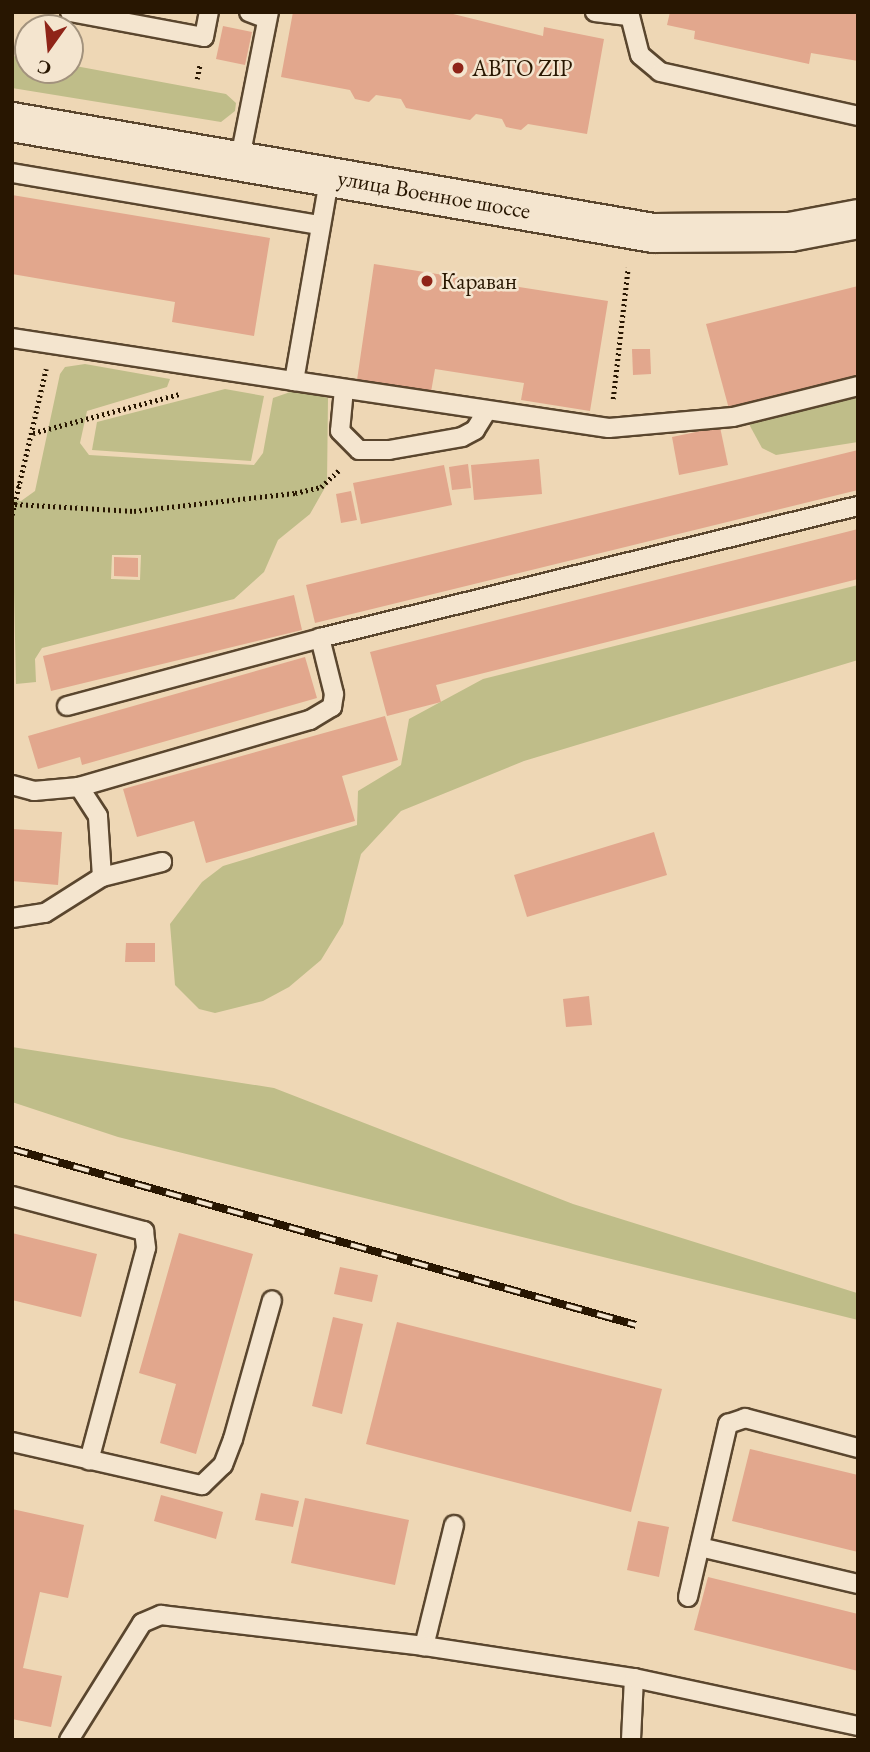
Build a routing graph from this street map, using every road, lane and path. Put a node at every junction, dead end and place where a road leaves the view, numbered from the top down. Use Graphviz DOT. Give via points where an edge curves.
graph roads {
  1 [pos="70,12"];
  2 [pos="209,12"];
  3 [pos="249,12"];
  4 [pos="595,12"];
  5 [pos="629,14"];
  6 [pos="268,16"];
  7 [pos="858,116"];
  8 [pos="12,122"];
  9 [pos="240,159"];
  10 [pos="12,173"];
  11 [pos="330,175"];
  12 [pos="858,219"];
  13 [pos="320,225"];
  14 [pos="629,254"];
  15 [pos="12,338"];
  16 [pos="50,344"];
  17 [pos="294,381"];
  18 [pos="858,386"];
  19 [pos="344,389"];
  20 [pos="188,392"];
  21 [pos="487,411"];
  22 [pos="610,428"];
  23 [pos="33,433"];
  24 [pos="351,448"];
  25 [pos="12,484"];
  26 [pos="20,486"];
  27 [pos="15,504"];
  28 [pos="858,506"];
  29 [pos="12,515"];
  30 [pos="320,638"];
  31 [pos="67,706"];
  32 [pos="12,785"];
  33 [pos="79,787"];
  34 [pos="162,862"];
  35 [pos="102,877"];
  36 [pos="12,918"];
  37 [pos="12,1196"];
  38 [pos="272,1300"];
  39 [pos="12,1443"];
  40 [pos="858,1448"];
  41 [pos="89,1461"];
  42 [pos="454,1525"];
  43 [pos="700,1547"];
  44 [pos="858,1584"];
  45 [pos="688,1597"];
  46 [pos="424,1646"];
  47 [pos="634,1678"];
  48 [pos="858,1726"];
  49 [pos="69,1740"];
  50 [pos="631,1740"];
  1 -- 2 [label="lane" via="204,37"];
  3 -- 6 [label="lane"];
  4 -- 5 [label="lane"];
  5 -- 7 [label="lane" via="640,55 660,72"];
  6 -- 9 [label="lane"];
  8 -- 9 [label="main road, улица Военное шоссе"];
  9 -- 11 [label="main road, улица Военное шоссе"];
  10 -- 13 [label="lane"];
  11 -- 12 [label="main road, улица Военное шоссе" via="653,233 790,232"];
  11 -- 13 [label="lane"];
  13 -- 17 [label="lane"];
  14 -- 22 [label="path"];
  15 -- 16 [label="lane"];
  16 -- 17 [label="lane"];
  16 -- 23 [label="path"];
  17 -- 19 [label="lane"];
  18 -- 22 [label="lane" via="733,417"];
  19 -- 21 [label="lane"];
  19 -- 24 [label="lane" via="340,431"];
  20 -- 23 [label="path"];
  21 -- 22 [label="lane"];
  21 -- 24 [label="lane" via="475,430 462,437 389,450"];
  23 -- 26 [label="path"];
  24 -- 27 [label="path" via="336,474 321,486 295,493 134,511"];
  25 -- 26 [label="path"];
  26 -- 27 [label="path"];
  27 -- 29 [label="path"];
  28 -- 30 [label="lane"];
  30 -- 31 [label="lane"];
  30 -- 33 [label="lane" via="334,694 332,707 323,715"];
  32 -- 33 [label="lane" via="34,791"];
  33 -- 35 [label="lane" via="98,816"];
  34 -- 35 [label="lane"];
  35 -- 36 [label="lane" via="45,914"];
  37 -- 41 [label="lane" via="144,1231 146,1248"];
  38 -- 41 [label="lane" via="233,1439 212,1477 192,1486"];
  39 -- 41 [label="lane"];
  40 -- 43 [label="lane" via="745,1418 728,1424"];
  42 -- 46 [label="lane"];
  43 -- 44 [label="lane"];
  43 -- 45 [label="lane"];
  46 -- 47 [label="lane"];
  46 -- 49 [label="lane" via="161,1615 142,1623"];
  47 -- 48 [label="lane"];
  47 -- 50 [label="lane"];
}
